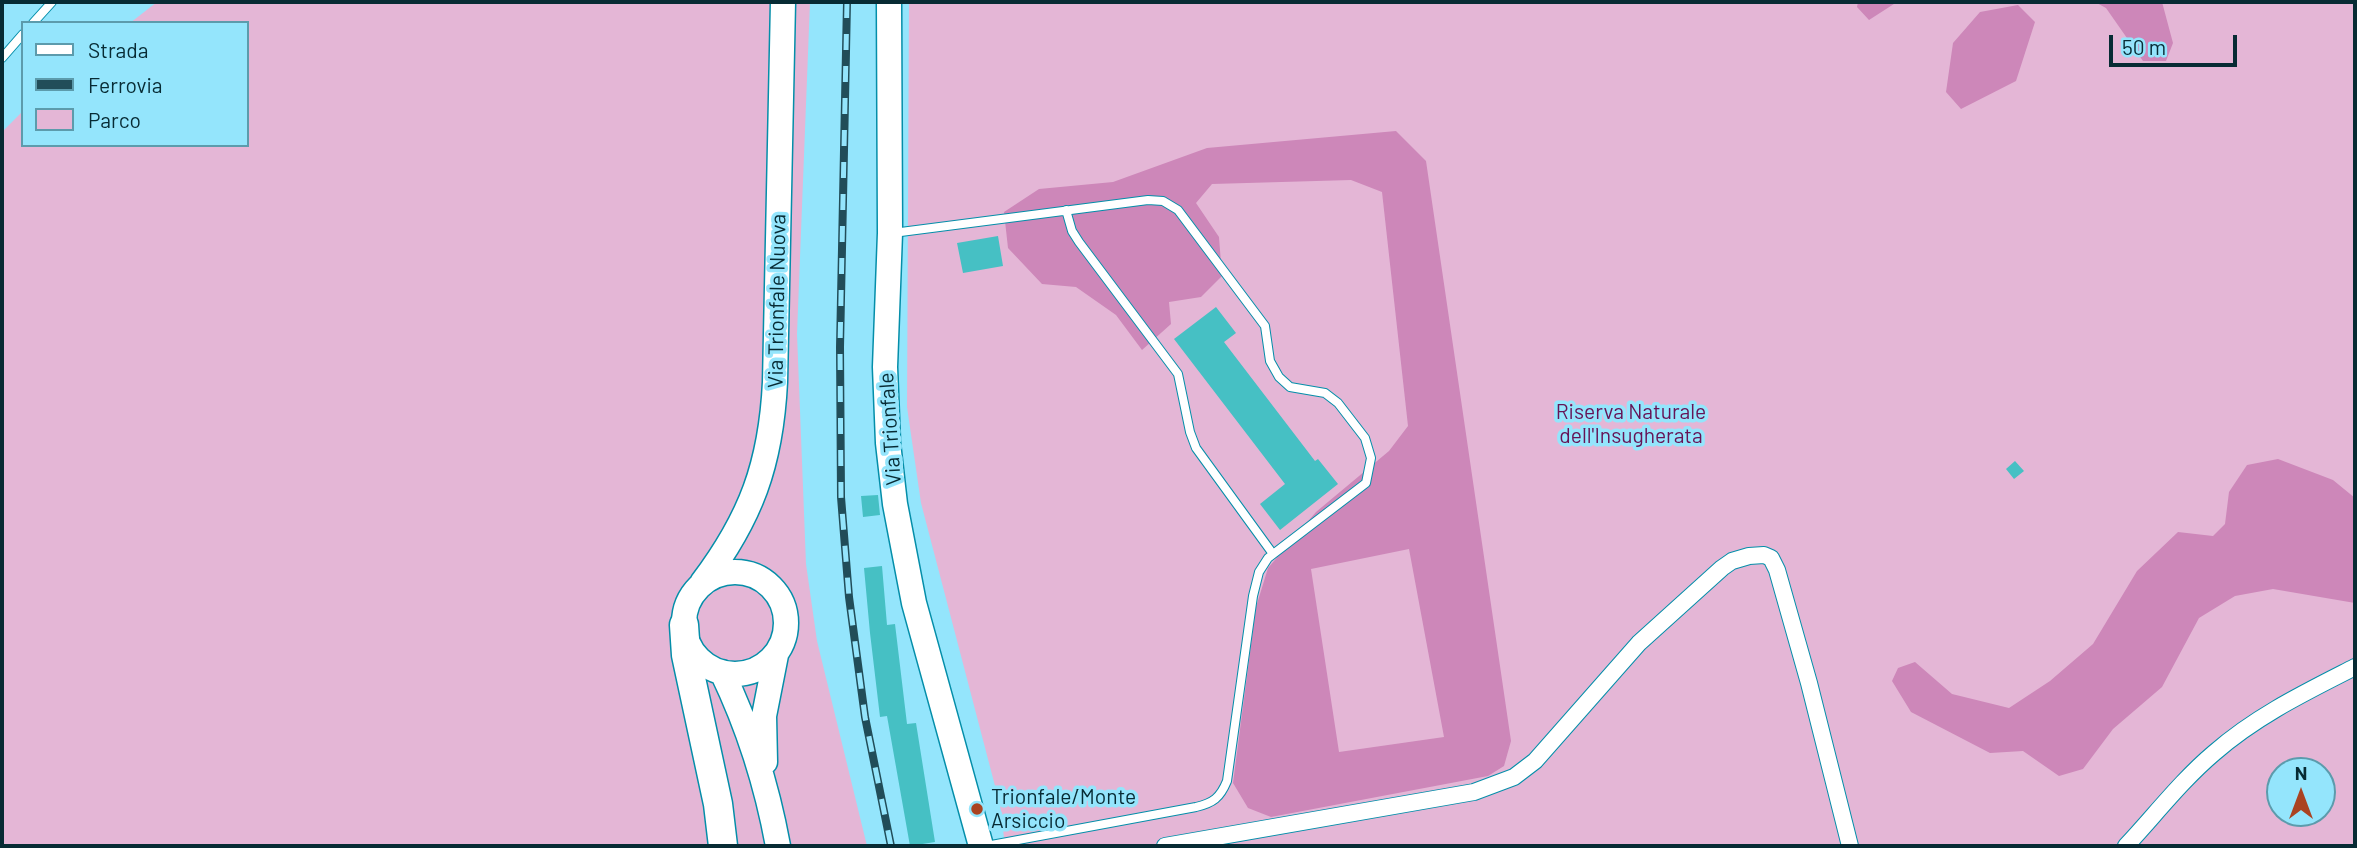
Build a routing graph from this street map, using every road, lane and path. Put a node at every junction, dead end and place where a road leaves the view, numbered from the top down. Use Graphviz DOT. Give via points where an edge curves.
graph roads {
  1 [pos="52,2"];
  2 [pos="783,2"];
  3 [pos="889,2"];
  4 [pos="35,21"];
  5 [pos="21,36"];
  6 [pos="2,58"];
  7 [pos="1066,210"];
  8 [pos="890,233"];
  9 [pos="1273,554"];
  10 [pos="702,583"];
  11 [pos="684,625"];
  12 [pos="776,655"];
  13 [pos="2355,667"];
  14 [pos="722,672"];
  15 [pos="765,784"];
  16 [pos="723,846"];
  17 [pos="778,846"];
  18 [pos="981,846"];
  19 [pos="986,846"];
  20 [pos="1165,846"];
  21 [pos="1850,846"];
  22 [pos="2126,846"];
  1 -- 4 [label="lane"];
  2 -- 10 [label="main road, Via Trionfale Nuova" via="776,360 770,441 745,514"];
  3 -- 8 [label="main road, Via Trionfale"];
  5 -- 6 [label="lane"];
  7 -- 8 [label="lane"];
  7 -- 9 [label="lane" via="1079,243 1178,374 1196,448"];
  7 -- 9 [label="lane" via="1148,200 1178,209 1265,326 1270,361 1279,377 1290,387 1325,393 1366,438 1371,458 1366,483"];
  8 -- 18 [label="main road, Via Trionfale" via="885,389 895,504 914,603"];
  9 -- 19 [label="lane" via="1259,572 1253,596 1231,760 1221,796 1196,807"];
  10 -- 11 [label="main road" via="685,610"];
  10 -- 12 [label="main road" via="729,572 754,574 770,584 787,619 785,638"];
  11 -- 14 [label="main road" via="695,655"];
  11 -- 16 [label="highway" via="684,647"];
  12 -- 14 [label="main road" via="753,671"];
  12 -- 15 [label="main road" via="764,716"];
  13 -- 22 [label="street" via="2277,708 2227,742"];
  14 -- 15 [label="main road"];
  15 -- 17 [label="main road"];
  20 -- 21 [label="street" via="1474,792 1514,777 1539,758 1658,625 1722,568 1754,555 1771,558 1777,570"];
}
